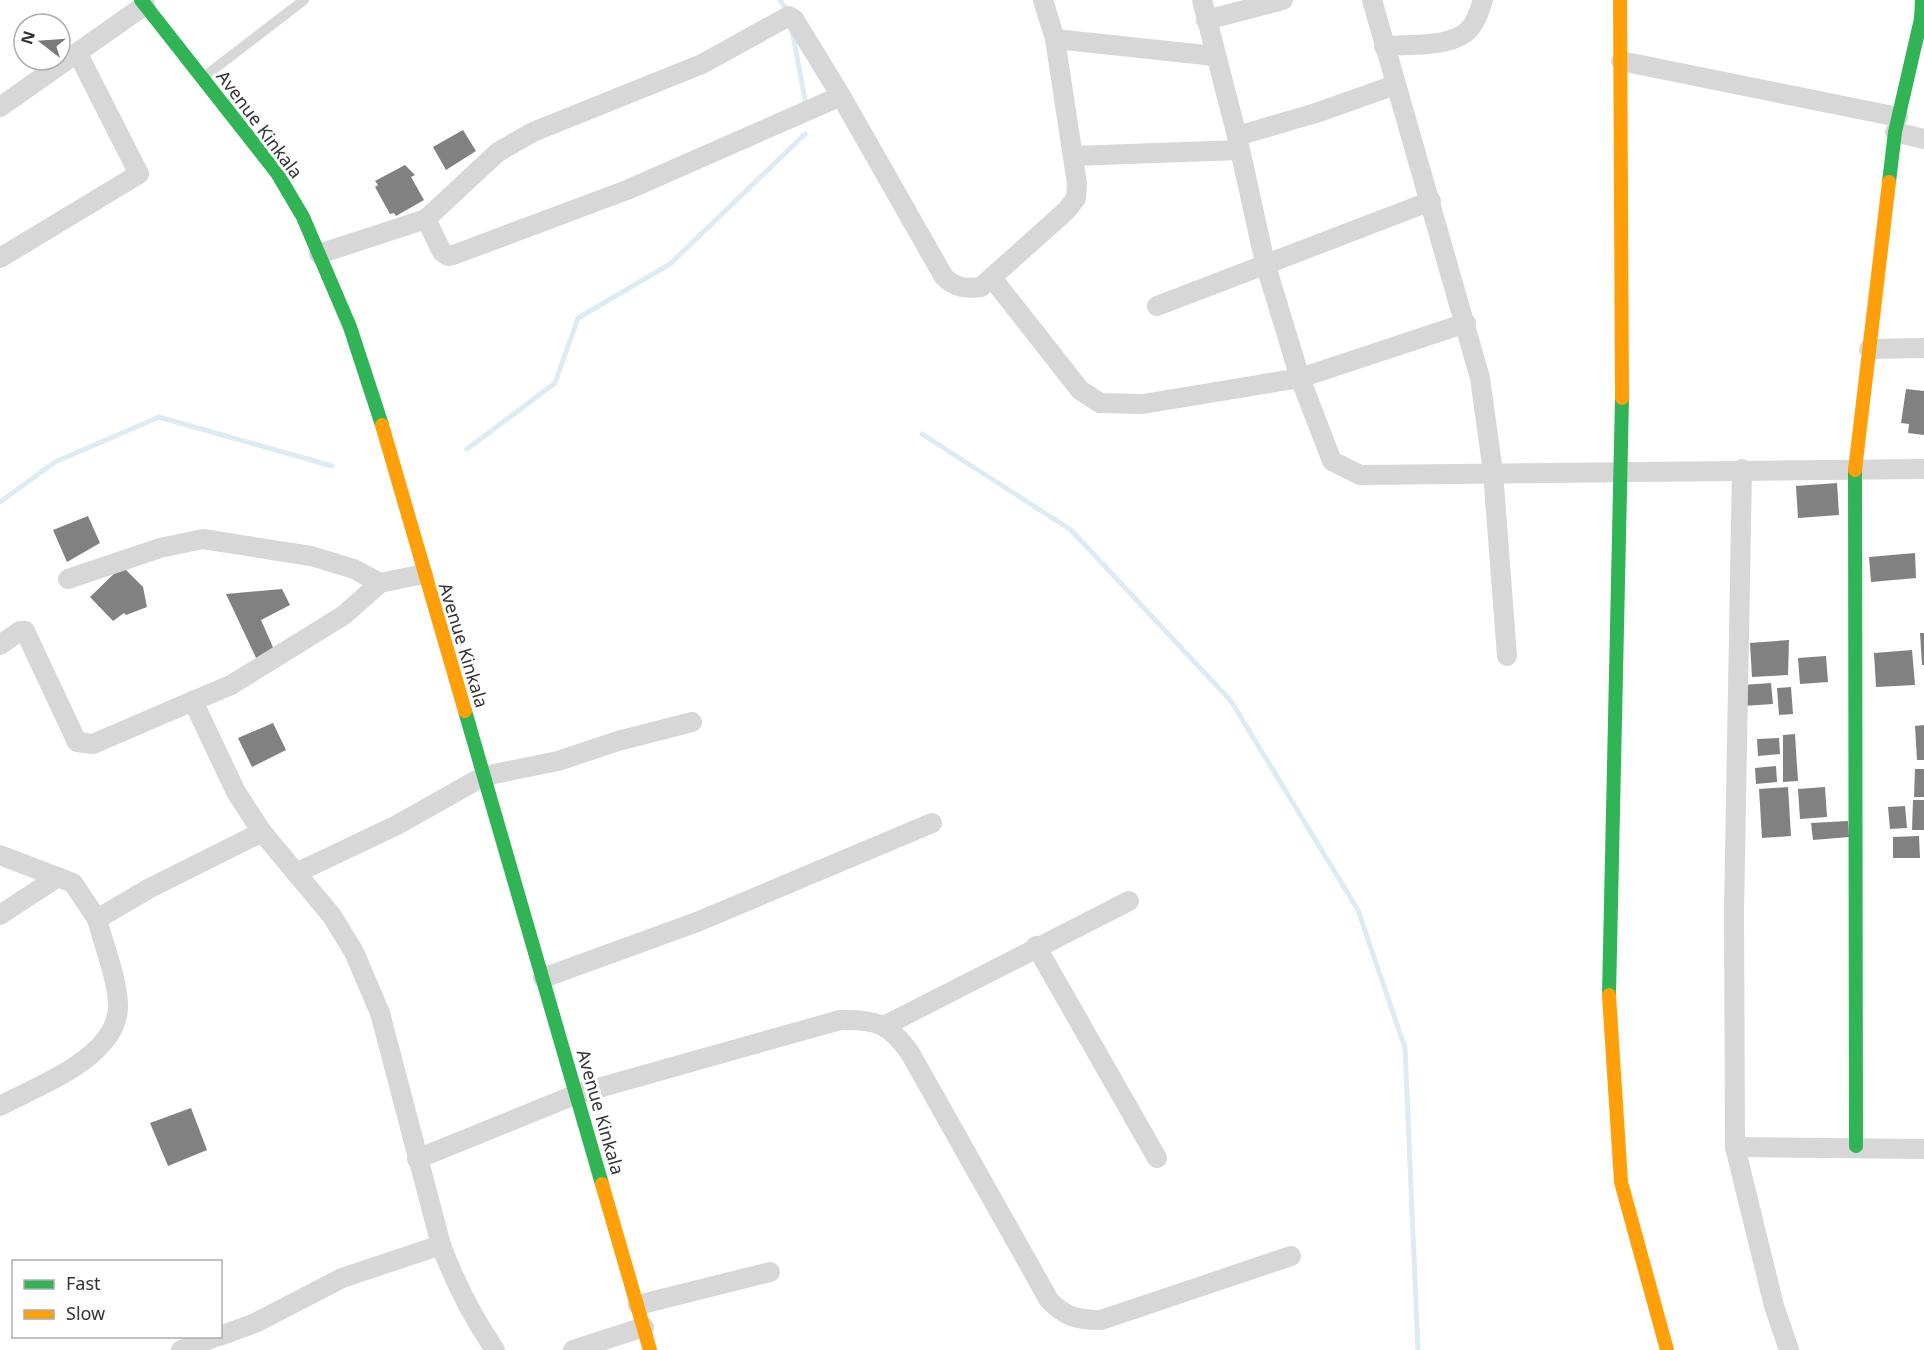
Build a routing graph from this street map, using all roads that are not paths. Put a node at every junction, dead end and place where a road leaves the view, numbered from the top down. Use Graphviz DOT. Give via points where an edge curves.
graph roads {
  1 [pos="304,0"];
  2 [pos="1043,0"];
  3 [pos="1202,0"];
  4 [pos="1283,0"];
  5 [pos="1372,0"];
  6 [pos="1483,0"];
  7 [pos="1620,0"];
  8 [pos="1922,0"];
  9 [pos="143,2"];
  10 [pos="1206,20"];
  11 [pos="1923,20"];
  12 [pos="1055,39"];
  13 [pos="1384,46"];
  14 [pos="78,54"];
  15 [pos="1215,56"];
  16 [pos="1621,61"];
  17 [pos="203,78"];
  18 [pos="1395,85"];
  19 [pos="841,96"];
  20 [pos="0,107"];
  21 [pos="1897,125"];
  22 [pos="1924,139"];
  23 [pos="1238,143"];
  24 [pos="1073,156"];
  25 [pos="1431,201"];
  26 [pos="426,219"];
  27 [pos="319,254"];
  28 [pos="0,258"];
  29 [pos="1265,263"];
  30 [pos="992,278"];
  31 [pos="1157,306"];
  32 [pos="1466,323"];
  33 [pos="1924,348"];
  34 [pos="1869,349"];
  35 [pos="1300,378"];
  36 [pos="1855,468"];
  37 [pos="1742,469"];
  38 [pos="1924,469"];
  39 [pos="1622,470"];
  40 [pos="1493,472"];
  41 [pos="423,574"];
  42 [pos="68,579"];
  43 [pos="380,583"];
  44 [pos="0,645"];
  45 [pos="1506,656"];
  46 [pos="193,701"];
  47 [pos="692,722"];
  48 [pos="484,776"];
  49 [pos="932,823"];
  50 [pos="262,832"];
  51 [pos="0,855"];
  52 [pos="296,873"];
  53 [pos="58,877"];
  54 [pos="1129,901"];
  55 [pos="0,915"];
  56 [pos="97,919"];
  57 [pos="1036,946"];
  58 [pos="543,978"];
  59 [pos="884,1026"];
  60 [pos="577,1094"];
  61 [pos="0,1106"];
  62 [pos="1856,1146"];
  63 [pos="1735,1147"];
  64 [pos="1924,1149"];
  65 [pos="1157,1158"];
  66 [pos="417,1160"];
  67 [pos="441,1245"];
  68 [pos="1291,1256"];
  69 [pos="770,1272"];
  70 [pos="638,1305"];
  71 [pos="644,1327"];
  72 [pos="222,1335"];
  73 [pos="214,1338"];
  74 [pos="181,1350"];
  75 [pos="495,1350"];
  76 [pos="573,1350"];
  77 [pos="650,1350"];
  78 [pos="1667,1350"];
  79 [pos="1789,1350"];
  1 -- 17 [label="lane"];
  2 -- 12 [label="street"];
  3 -- 10 [label="street"];
  4 -- 10 [label="street"];
  5 -- 13 [label="street"];
  6 -- 13 [label="street" via="1471,27 1458,37"];
  7 -- 16 [label="street"];
  8 -- 11 [label="street"];
  9 -- 14 [label="street"];
  9 -- 17 [label="street, Avenue Kinkala"];
  10 -- 15 [label="street"];
  11 -- 21 [label="street"];
  12 -- 15 [label="street"];
  12 -- 24 [label="street"];
  13 -- 18 [label="street"];
  14 -- 20 [label="street"];
  14 -- 28 [label="street" via="139,174"];
  15 -- 23 [label="street"];
  16 -- 21 [label="street"];
  16 -- 39 [label="street"];
  17 -- 27 [label="street, Avenue Kinkala" via="277,173"];
  18 -- 23 [label="street"];
  18 -- 25 [label="street"];
  19 -- 26 [label="street" via="627,190 456,254 448,256 442,252"];
  19 -- 26 [label="street" via="789,16 702,64 533,132 498,152"];
  19 -- 30 [label="street" via="944,277 954,286 967,289 981,287"];
  21 -- 22 [label="street"];
  21 -- 34 [label="street"];
  23 -- 24 [label="street"];
  23 -- 29 [label="street"];
  24 -- 30 [label="street" via="1076,198"];
  25 -- 29 [label="street"];
  25 -- 32 [label="street"];
  26 -- 27 [label="street"];
  27 -- 41 [label="street, Avenue Kinkala" via="364,367"];
  29 -- 31 [label="street"];
  29 -- 35 [label="street"];
  30 -- 35 [label="street" via="1080,390 1100,403 1143,404"];
  32 -- 35 [label="street"];
  32 -- 40 [label="street" via="1480,378"];
  33 -- 34 [label="street"];
  34 -- 36 [label="street"];
  35 -- 40 [label="street" via="1332,461 1347,470 1360,475"];
  36 -- 37 [label="street"];
  36 -- 38 [label="street"];
  36 -- 62 [label="street"];
  37 -- 39 [label="street"];
  37 -- 63 [label="street" via="1734,911"];
  39 -- 40 [label="street"];
  39 -- 78 [label="street" via="1609,990 1621,1182"];
  40 -- 45 [label="street"];
  41 -- 43 [label="street"];
  41 -- 48 [label="street, Avenue Kinkala"];
  42 -- 43 [label="street" via="160,548 203,539 311,556 354,569"];
  43 -- 46 [label="street" via="344,615 231,686"];
  44 -- 46 [label="street" via="25,631 77,742 93,744"];
  46 -- 50 [label="street" via="236,792"];
  47 -- 48 [label="street" via="558,761"];
  48 -- 52 [label="street" via="397,825"];
  48 -- 58 [label="street, Avenue Kinkala"];
  49 -- 58 [label="street" via="697,922"];
  50 -- 52 [label="street"];
  50 -- 56 [label="street"];
  51 -- 53 [label="street"];
  52 -- 66 [label="street" via="332,916 354,952 380,1013"];
  53 -- 55 [label="street"];
  53 -- 56 [label="street" via="80,890"];
  54 -- 57 [label="street"];
  56 -- 61 [label="street" via="114,978 118,1005 115,1025 92,1056"];
  57 -- 59 [label="street"];
  57 -- 65 [label="street"];
  58 -- 60 [label="street, Avenue Kinkala"];
  59 -- 60 [label="street" via="867,1020 840,1020"];
  59 -- 68 [label="street" via="898,1036 910,1053 1049,1300 1072,1319 1101,1320"];
  60 -- 66 [label="street"];
  60 -- 70 [label="street, Avenue Kinkala"];
  62 -- 63 [label="street"];
  62 -- 64 [label="street"];
  63 -- 79 [label="street" via="1774,1306"];
  66 -- 67 [label="street"];
  67 -- 72 [label="street" via="342,1278 255,1323"];
  67 -- 75 [label="street" via="473,1318"];
  69 -- 70 [label="street"];
  70 -- 71 [label="street, Avenue Kinkala"];
  71 -- 76 [label="street"];
  71 -- 77 [label="street, Avenue Kinkala"];
  73 -- 74 [label="street"];
}
